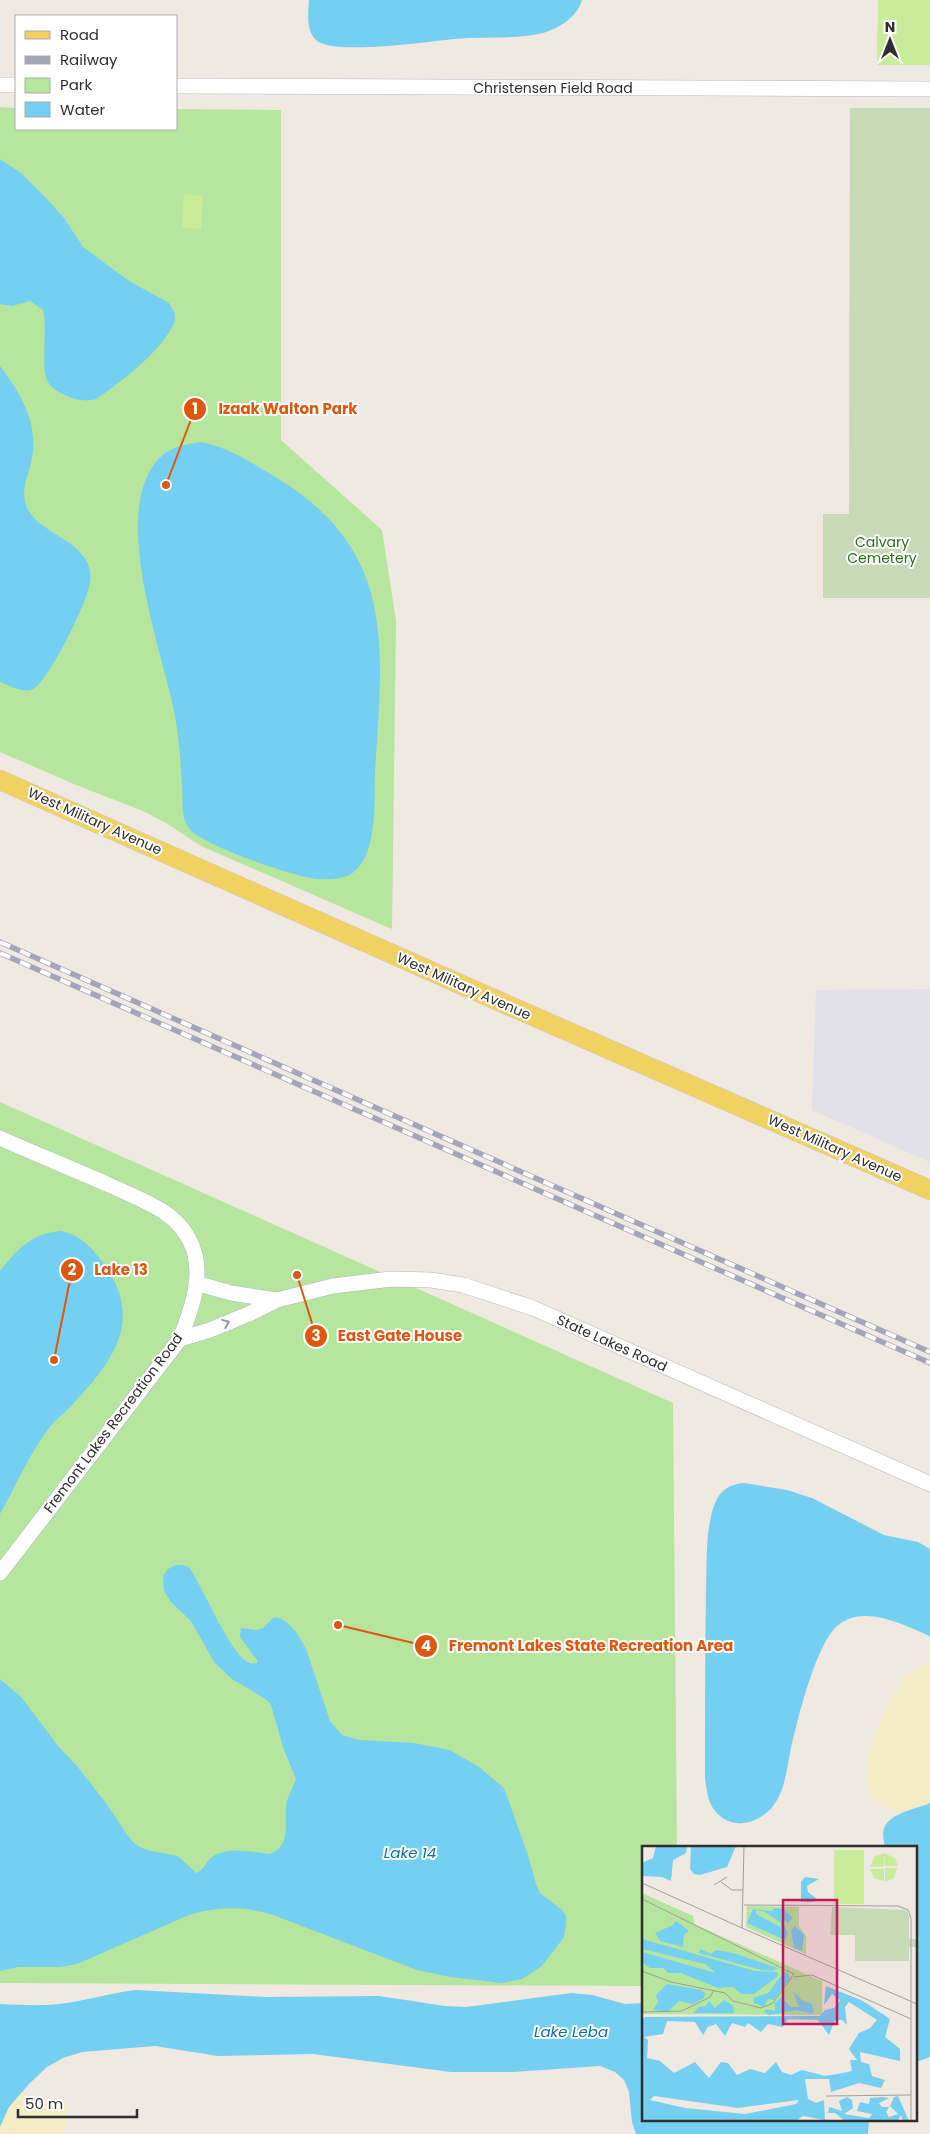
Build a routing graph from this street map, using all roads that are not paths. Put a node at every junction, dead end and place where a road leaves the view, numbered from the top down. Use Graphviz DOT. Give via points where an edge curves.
graph roads {
  1 [pos="0,84"];
  2 [pos="15,85"];
  3 [pos="178,86"];
  4 [pos="930,89"];
  5 [pos="0,780"];
  6 [pos="0,1138"];
  7 [pos="930,1190"];
  8 [pos="196,1283"];
  9 [pos="277,1300"];
  10 [pos="180,1340"];
  11 [pos="930,1484"];
  12 [pos="0,1573"];
  1 -- 2 [label="street"];
  3 -- 4 [label="street, Christensen Field Road"];
  5 -- 7 [label="main road, West Military Avenue"];
  6 -- 8 [label="street, Fremont Lakes Recreation Road" via="164,1212 190,1241 196,1261"];
  8 -- 9 [label="street, State Lakes Road"];
  8 -- 10 [label="street, Fremont Lakes Recreation Road" via="193,1304"];
  10 -- 9 [label="street, State Lakes Road, one-way"];
  9 -- 11 [label="street, State Lakes Road" via="333,1286 391,1279 442,1281 480,1289 532,1308"];
  10 -- 12 [label="street, Fremont Lakes Recreation Road"];
}
